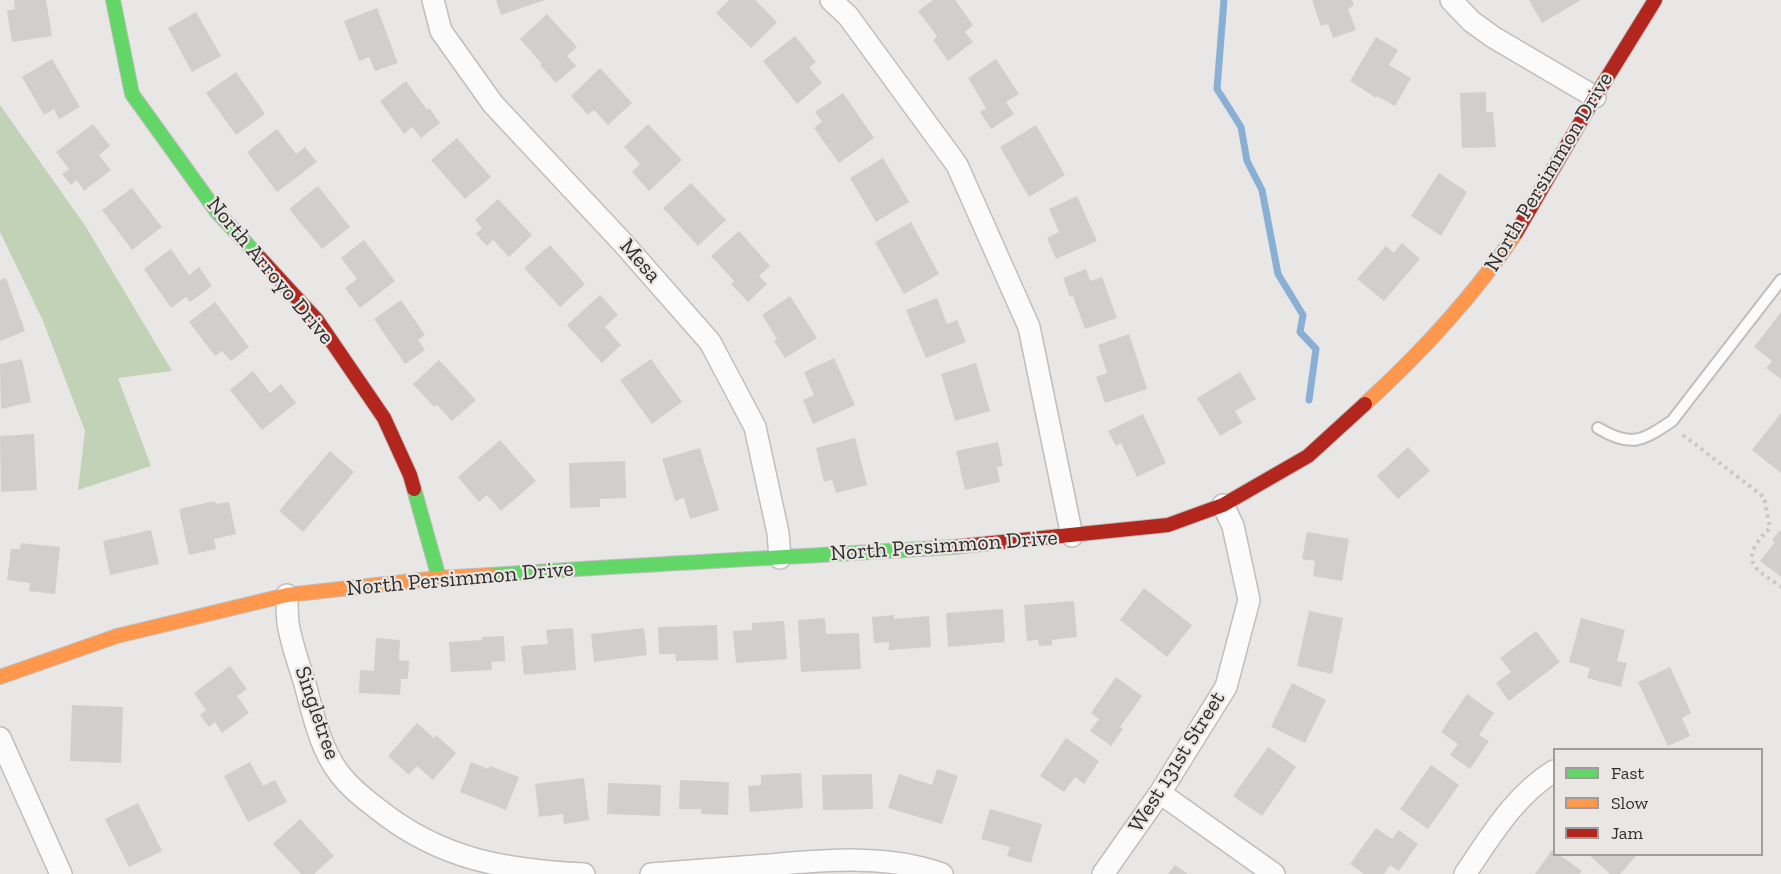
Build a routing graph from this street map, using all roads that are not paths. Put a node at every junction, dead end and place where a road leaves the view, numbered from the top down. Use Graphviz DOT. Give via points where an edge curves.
graph roads {
  1 [pos="112,0"];
  2 [pos="433,0"];
  3 [pos="831,0"];
  4 [pos="1451,0"];
  5 [pos="1655,0"];
  6 [pos="1595,98"];
  7 [pos="1781,280"];
  8 [pos="1598,428"];
  9 [pos="1223,505"];
  10 [pos="1072,537"];
  11 [pos="780,558"];
  12 [pos="439,578"];
  13 [pos="287,595"];
  14 [pos="0,677"];
  15 [pos="0,738"];
  16 [pos="1553,772"];
  17 [pos="1160,793"];
  18 [pos="61,874"];
  19 [pos="584,874"];
  20 [pos="653,874"];
  21 [pos="942,874"];
  22 [pos="1103,874"];
  23 [pos="1274,874"];
  24 [pos="1465,874"];
  1 -- 12 [label="street, North Arroyo Drive" via="132,94 217,212 316,320 384,418 410,476"];
  2 -- 11 [label="street, Mesa" via="441,31 493,104 710,342 755,427"];
  3 -- 10 [label="street" via="848,16 962,176 1029,327"];
  4 -- 6 [label="street" via="1493,37"];
  5 -- 6 [label="street, North Persimmon Drive"];
  6 -- 9 [label="street, North Persimmon Drive" via="1496,264 1452,318 1398,374 1308,456"];
  7 -- 8 [label="lane" via="1672,421 1640,439 1615,438"];
  9 -- 10 [label="street, North Persimmon Drive" via="1168,525"];
  9 -- 17 [label="street, West 131st Street" via="1233,526 1249,600 1226,687"];
  10 -- 11 [label="street, North Persimmon Drive"];
  11 -- 12 [label="street, North Persimmon Drive"];
  12 -- 13 [label="street, North Persimmon Drive"];
  13 -- 14 [label="street, North Persimmon Drive" via="117,636"];
  13 -- 19 [label="street, Singletree" via="288,624 315,722 338,772 359,794 398,825 444,850 508,867"];
  15 -- 18 [label="street"];
  16 -- 24 [label="street" via="1522,796"];
  17 -- 22 [label="street, West 131st Street"];
  17 -- 23 [label="street"];
  20 -- 21 [label="street" via="829,860 875,861"];
}
